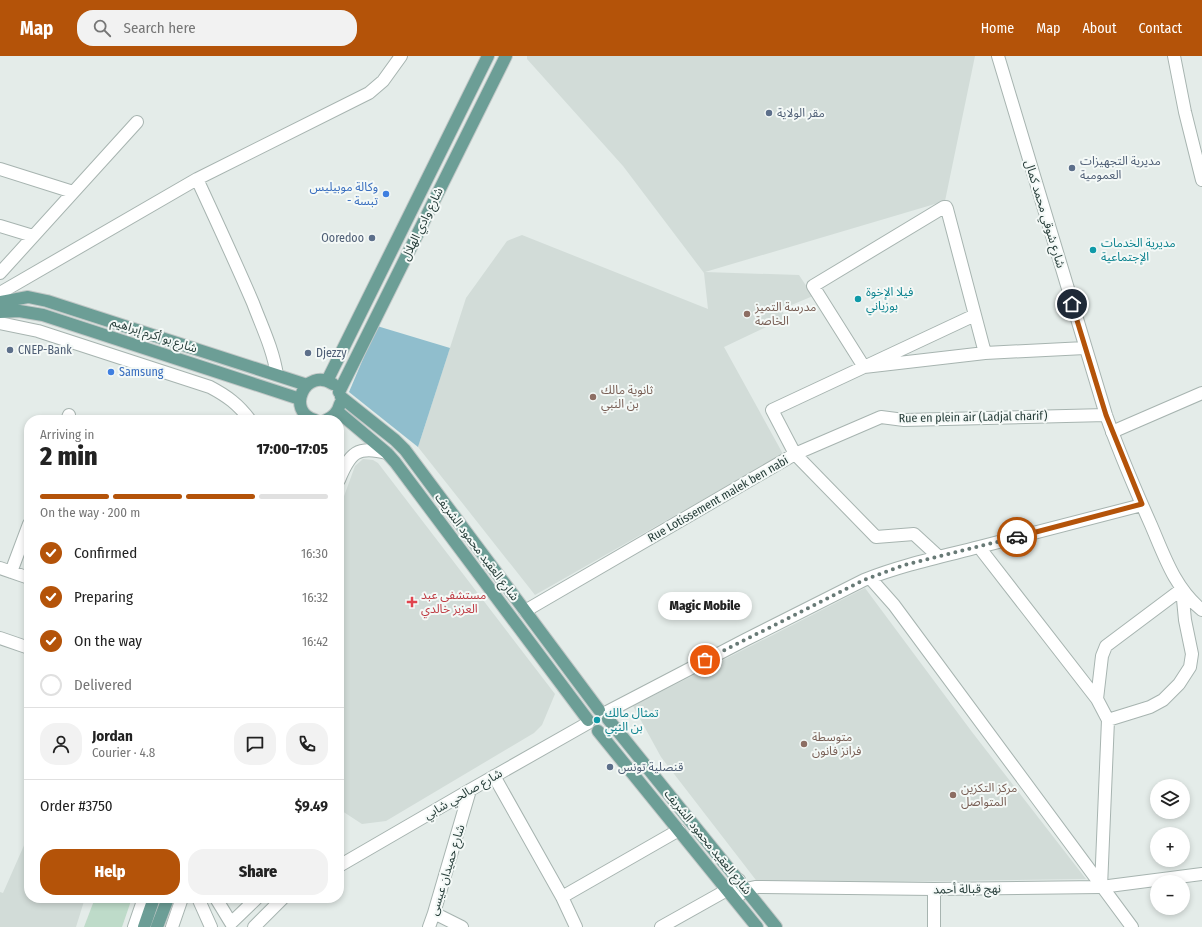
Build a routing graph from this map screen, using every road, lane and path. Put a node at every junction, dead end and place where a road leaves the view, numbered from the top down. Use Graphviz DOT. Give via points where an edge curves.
graph roads {
  1 [pos="400,56"];
  2 [pos="488,56"];
  3 [pos="506,56"];
  4 [pos="998,56"];
  5 [pos="1174,56"];
  6 [pos="137,122"];
  7 [pos="0,169"];
  8 [pos="197,180"];
  9 [pos="1202,180"];
  10 [pos="73,192"];
  11 [pos="0,226"];
  12 [pos="33,236"];
  13 [pos="0,273"];
  14 [pos="0,293"];
  15 [pos="0,302"];
  16 [pos="0,312"];
  17 [pos="975,315"];
  18 [pos="0,323"];
  19 [pos="1085,348"];
  20 [pos="985,353"];
  21 [pos="864,367"];
  22 [pos="277,375"];
  23 [pos="327,381"];
  24 [pos="307,385"];
  25 [pos="1202,393"];
  26 [pos="340,395"];
  27 [pos="300,400"];
  28 [pos="246,415"];
  29 [pos="306,415"];
  30 [pos="332,415"];
  31 [pos="1106,415"];
  32 [pos="344,425"];
  33 [pos="1112,432"];
  34 [pos="387,453"];
  35 [pos="795,454"];
  36 [pos="344,470"];
  37 [pos="1142,504"];
  38 [pos="24,534"];
  39 [pos="979,547"];
  40 [pos="939,557"];
  41 [pos="6,570"];
  42 [pos="24,576"];
  43 [pos="870,578"];
  44 [pos="1182,589"];
  45 [pos="525,610"];
  46 [pos="1202,610"];
  47 [pos="0,638"];
  48 [pos="24,646"];
  49 [pos="1097,699"];
  50 [pos="604,714"];
  51 [pos="1108,720"];
  52 [pos="588,722"];
  53 [pos="598,731"];
  54 [pos="494,776"];
  55 [pos="470,790"];
  56 [pos="679,830"];
  57 [pos="344,863"];
  58 [pos="1202,874"];
  59 [pos="743,885"];
  60 [pos="1101,887"];
  61 [pos="934,890"];
  62 [pos="731,894"];
  63 [pos="562,897"];
  64 [pos="142,903"];
  65 [pos="152,903"];
  66 [pos="166,903"];
  67 [pos="180,903"];
  68 [pos="200,903"];
  69 [pos="219,903"];
  70 [pos="252,903"];
  71 [pos="278,903"];
  72 [pos="434,914"];
  73 [pos="134,927"];
  74 [pos="144,927"];
  75 [pos="157,927"];
  76 [pos="172,927"];
  77 [pos="211,927"];
  78 [pos="254,927"];
  79 [pos="429,927"];
  80 [pos="462,927"];
  81 [pos="576,927"];
  82 [pos="661,927"];
  83 [pos="757,927"];
  84 [pos="776,927"];
  85 [pos="934,927"];
  86 [pos="1132,927"];
  1 -- 8 [label="street" via="383,81 369,93"];
  2 -- 23 [label="main road, شارع وادي الهلال"];
  3 -- 26 [label="main road, شارع وادي الهلال"];
  4 -- 19 [label="street, شارع شوقي محمد كمال"];
  5 -- 9 [label="street"];
  6 -- 10 [label="street"];
  7 -- 10 [label="street"];
  8 -- 14 [label="street"];
  8 -- 22 [label="street" via="237,264 269,341"];
  10 -- 12 [label="street"];
  11 -- 12 [label="street"];
  12 -- 13 [label="street"];
  15 -- 22 [label="main road, شارع بو أكرم إبراهيم" via="28,297 47,301"];
  16 -- 27 [label="main road, شارع بو أكرم إبراهيم" via="19,310 43,315"];
  17 -- 20 [label="street"];
  17 -- 21 [label="street"];
  17 -- 21 [label="street" via="947,209 944,207 813,286"];
  18 -- 28 [label="street" via="38,331 210,387 226,395"];
  19 -- 20 [label="street, Rue Lotissement malek ben nabi"];
  19 -- 31 [label="street, شارع شوقي محمد كمال"];
  20 -- 21 [label="street, Rue Lotissement malek ben nabi"];
  21 -- 35 [label="street, Rue Lotissement malek ben nabi" via="772,410"];
  22 -- 24 [label="main road, شارع بو أكرم إبراهيم"];
  23 -- 24 [label="main road" via="313,381"];
  23 -- 26 [label="main road, شارع العقيد محمود الشريف" via="332,383"];
  24 -- 27 [label="main road"];
  25 -- 33 [label="street"];
  26 -- 30 [label="main road, شارع وادي الهلال" via="341,403"];
  26 -- 45 [label="main road, شارع العقيد محمود الشريف" via="405,450"];
  27 -- 29 [label="main road" via="302,411"];
  31 -- 33 [label="street, شارع شوقي محمد كمال"];
  31 -- 35 [label="street, Rue en plein air (Ladjal charif)" via="904,420 881,417"];
  32 -- 34 [label="main road, شارع العقيد محمود الشريف"];
  33 -- 37 [label="street, شارع شوقي محمد كمال"];
  34 -- 36 [label="street" via="364,450 349,459"];
  34 -- 52 [label="main road, شارع العقيد محمود الشريف"];
  35 -- 40 [label="street" via="876,537 914,534"];
  35 -- 45 [label="street, Rue Lotissement malek ben nabi"];
  37 -- 39 [label="street"];
  37 -- 44 [label="street, شارع شوقي محمد كمال"];
  38 -- 41 [label="street"];
  39 -- 40 [label="street"];
  39 -- 49 [label="street"];
  40 -- 43 [label="street" via="904,565"];
  41 -- 42 [label="street"];
  43 -- 50 [label="street"];
  43 -- 60 [label="street" via="894,606"];
  44 -- 46 [label="street, شارع شوقي محمد كمال"];
  44 -- 49 [label="street" via="1106,646 1102,656"];
  44 -- 51 [label="street" via="1192,654 1190,667 1179,684 1163,700 1150,707"];
  45 -- 50 [label="main road, شارع العقيد محمود الشريف"];
  47 -- 48 [label="street"];
  49 -- 51 [label="street"];
  50 -- 52 [label="main road" via="593,712"];
  50 -- 53 [label="main road" via="607,726"];
  50 -- 59 [label="main road, شارع العقيد محمود الشريف"];
  51 -- 60 [label="street"];
  52 -- 53 [label="main road" via="592,729"];
  52 -- 54 [label="street, شارع صالحي شابي"];
  53 -- 56 [label="main road, شارع العقيد محمود الشريف"];
  54 -- 55 [label="street, شارع صالحي شابي"];
  54 -- 63 [label="street"];
  55 -- 57 [label="street, شارع صالحي شابي"];
  55 -- 72 [label="street, شارع حميدان عيسى"];
  56 -- 62 [label="main road, شارع العقيد محمود الشريف"];
  56 -- 63 [label="street"];
  58 -- 60 [label="street, نهج قبالة أحمد"];
  59 -- 61 [label="street, نهج قبالة أحمد"];
  59 -- 62 [label="street"];
  59 -- 84 [label="main road, شارع العقيد محمود الشريف"];
  60 -- 61 [label="street, نهج قبالة أحمد"];
  60 -- 86 [label="street"];
  61 -- 85 [label="street"];
  62 -- 82 [label="street"];
  62 -- 83 [label="main road, شارع العقيد محمود الشريف"];
  63 -- 81 [label="street"];
  64 -- 73 [label="street"];
  65 -- 74 [label="main road"];
  66 -- 75 [label="main road"];
  67 -- 76 [label="street"];
  68 -- 77 [label="street"];
  69 -- 70 [label="street" via="231,923"];
  71 -- 78 [label="street"];
  72 -- 79 [label="street, شارع حميدان عيسى"];
  72 -- 80 [label="street"];
}
